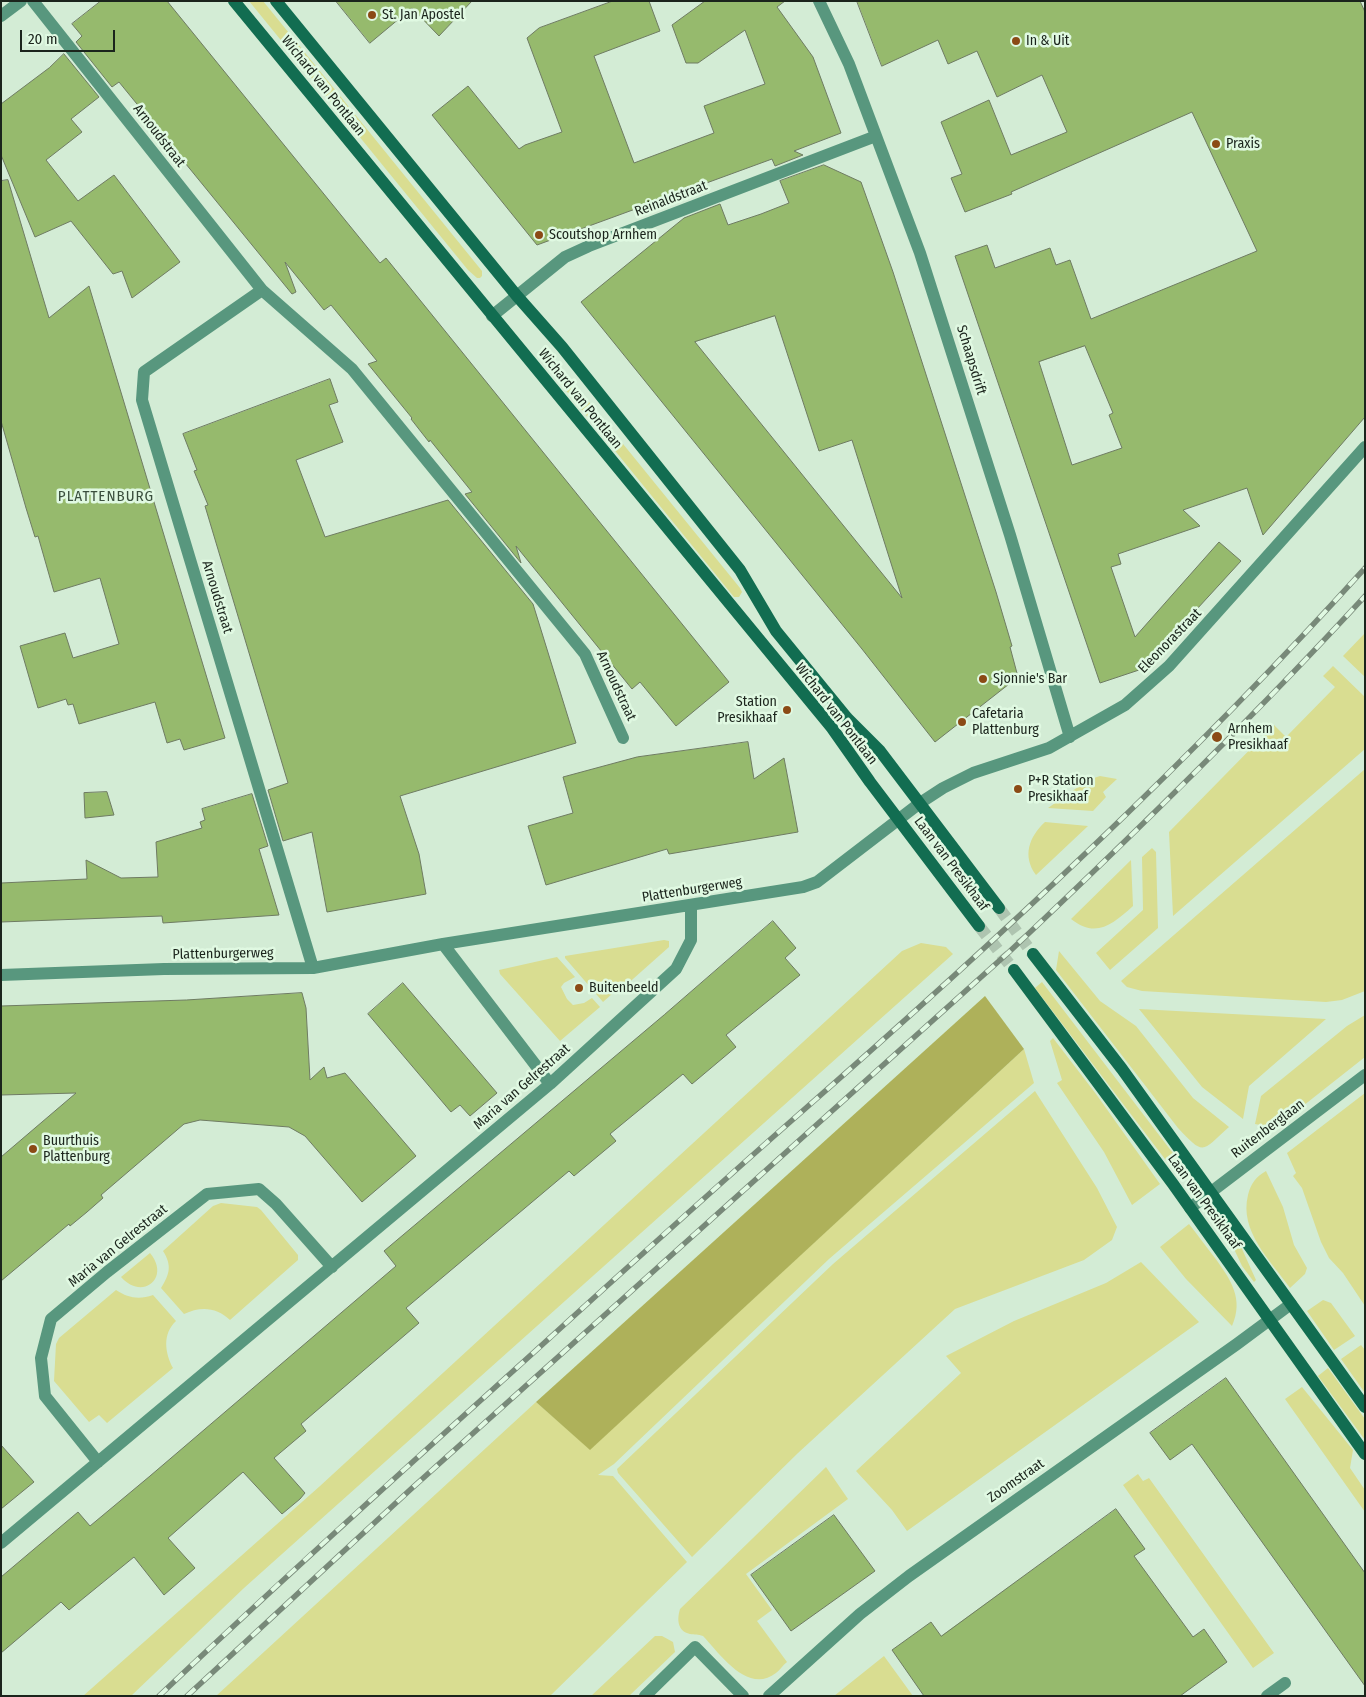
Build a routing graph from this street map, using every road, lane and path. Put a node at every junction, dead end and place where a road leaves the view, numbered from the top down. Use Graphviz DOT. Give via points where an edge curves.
graph roads {
  1 [pos="21,1"];
  2 [pos="33,1"];
  3 [pos="234,1"];
  4 [pos="276,1"];
  5 [pos="819,1"];
  6 [pos="1,16"];
  7 [pos="876,136"];
  8 [pos="262,290"];
  9 [pos="517,296"];
  10 [pos="492,316"];
  11 [pos="1365,446"];
  12 [pos="1070,737"];
  13 [pos="623,738"];
  14 [pos="920,803"];
  15 [pos="899,820"];
  16 [pos="691,905"];
  17 [pos="1000,908"];
  18 [pos="979,926"];
  19 [pos="443,944"];
  20 [pos="1033,954"];
  21 [pos="313,968"];
  22 [pos="1014,970"];
  23 [pos="1,976"];
  24 [pos="1365,1075"];
  25 [pos="550,1084"];
  26 [pos="1211,1191"];
  27 [pos="1190,1208"];
  28 [pos="332,1267"];
  29 [pos="1291,1304"];
  30 [pos="1270,1320"];
  31 [pos="1365,1407"];
  32 [pos="1365,1454"];
  33 [pos="98,1462"];
  34 [pos="1,1543"];
  35 [pos="1284,1683"];
  36 [pos="645,1696"];
  37 [pos="743,1696"];
  38 [pos="769,1696"];
  39 [pos="1267,1696"];
  1 -- 6 [label="street"];
  2 -- 8 [label="street, Arnoudstraat"];
  3 -- 10 [label="street, Wichard van Pontlaan"];
  4 -- 9 [label="street, Wichard van Pontlaan"];
  5 -- 7 [label="street, Schaapsdrift" via="849,64"];
  7 -- 9 [label="street, Reinaldstraat" via="589,246 565,257"];
  7 -- 12 [label="street, Schaapsdrift" via="920,252"];
  8 -- 13 [label="street, Arnoudstraat" via="352,369 585,654"];
  8 -- 21 [label="street, Arnoudstraat" via="144,372 142,400"];
  9 -- 10 [label="street, Reinaldstraat"];
  9 -- 14 [label="street, Wichard van Pontlaan" via="562,347 740,570 776,631 847,718 880,751"];
  10 -- 15 [label="street, Wichard van Pontlaan" via="832,728"];
  11 -- 12 [label="street, Eleonorastraat" via="1169,666 1125,704"];
  12 -- 14 [label="street, Eleonorastraat" via="1049,748 973,773"];
  14 -- 15 [label="street, Plattenburgerweg"];
  14 -- 17 [label="street, Laan van Presikhaaf"];
  15 -- 16 [label="street, Plattenburgerweg" via="817,882"];
  15 -- 18 [label="street, Laan van Presikhaaf"];
  16 -- 19 [label="street, Plattenburgerweg"];
  16 -- 25 [label="street, Maria van Gelrestraat" via="691,940 676,968"];
  19 -- 21 [label="street, Plattenburgerweg"];
  19 -- 25 [label="street"];
  20 -- 26 [label="street, Laan van Presikhaaf"];
  21 -- 23 [label="street, Plattenburgerweg" via="164,969"];
  22 -- 27 [label="street, Laan van Presikhaaf"];
  24 -- 26 [label="street, Ruitenberglaan"];
  25 -- 28 [label="street, Maria van Gelrestraat"];
  26 -- 27 [label="street, Ruitenberglaan"];
  26 -- 29 [label="street, Laan van Presikhaaf"];
  27 -- 30 [label="street, Laan van Presikhaaf"];
  28 -- 33 [label="street, Maria van Gelrestraat"];
  28 -- 33 [label="street, Maria van Gelrestraat" via="276,1204 258,1189 207,1194 107,1272 51,1319 42,1358 45,1396"];
  29 -- 30 [label="street, Zoomstraat"];
  29 -- 31 [label="street, Laan van Presikhaaf"];
  30 -- 32 [label="street, Laan van Presikhaaf"];
  30 -- 38 [label="street, Zoomstraat" via="909,1576 860,1614"];
  33 -- 34 [label="street, Maria van Gelrestraat"];
  35 -- 39 [label="street"];
  36 -- 37 [label="street" via="695,1646"];
}
